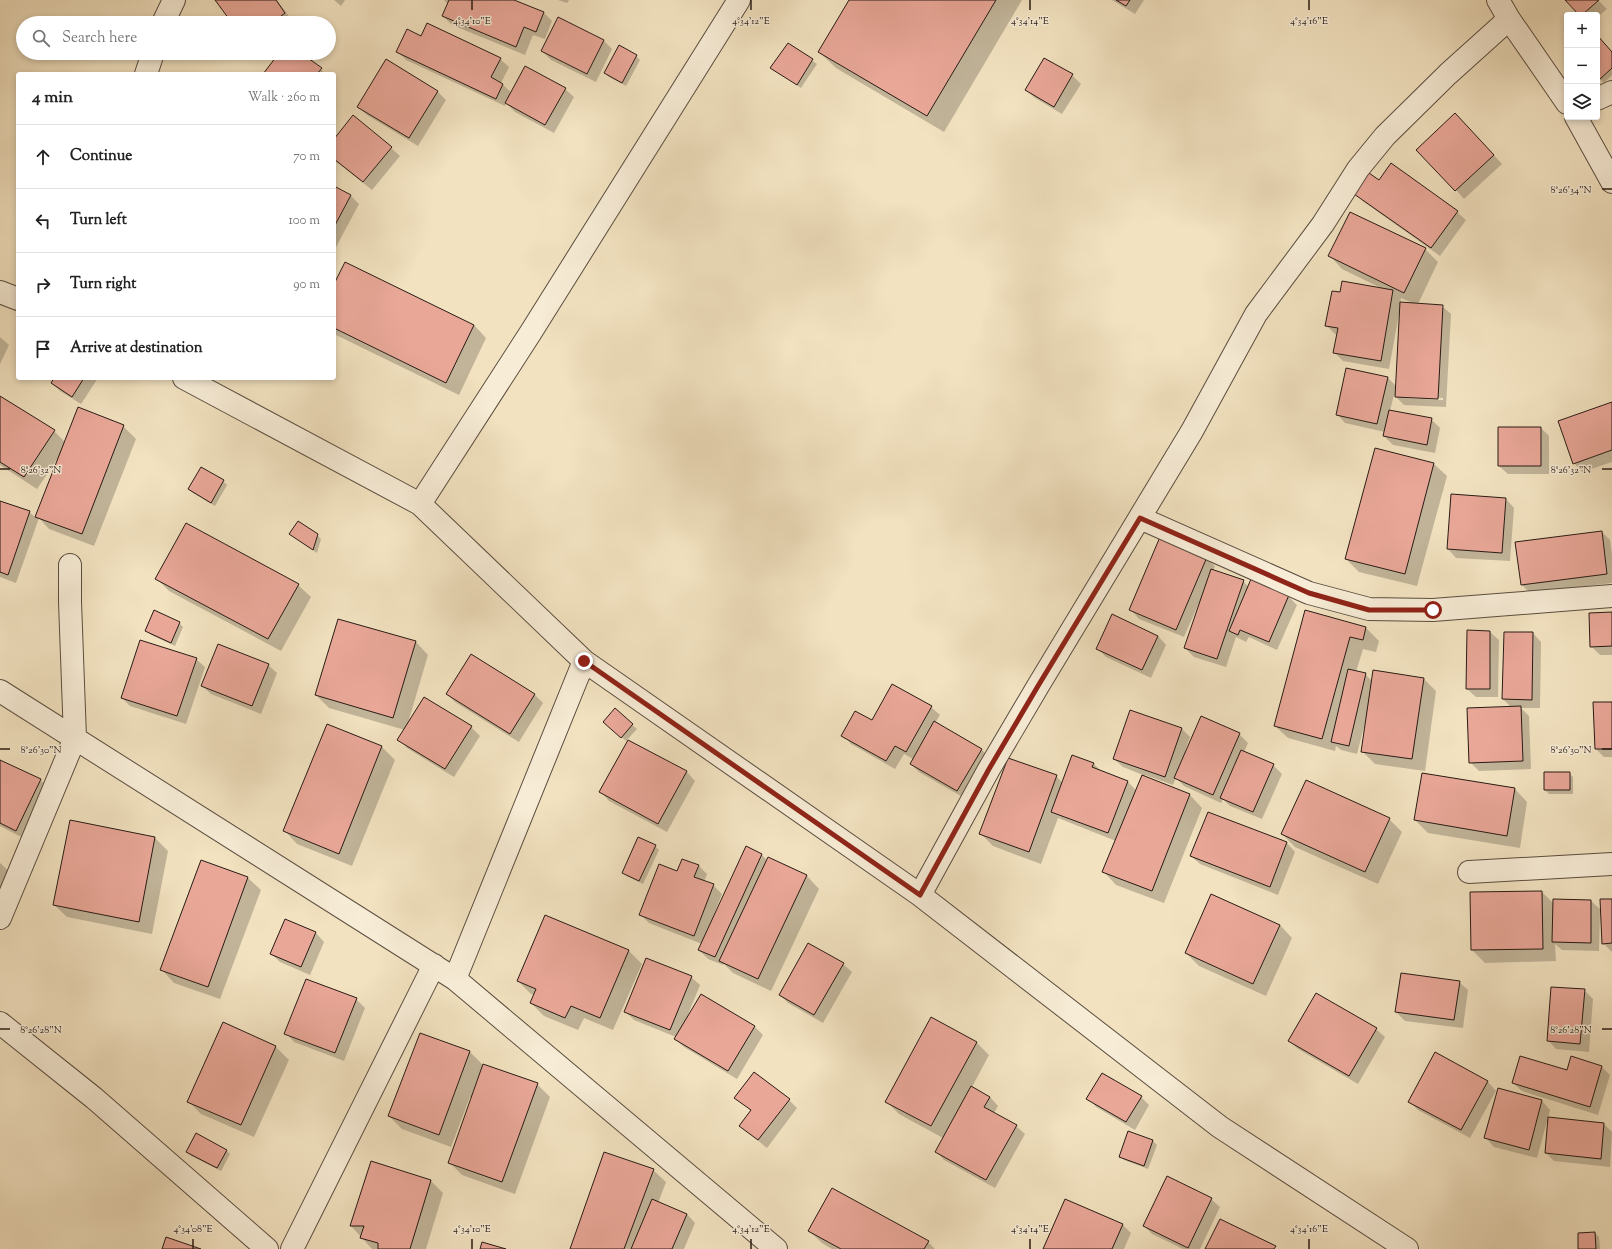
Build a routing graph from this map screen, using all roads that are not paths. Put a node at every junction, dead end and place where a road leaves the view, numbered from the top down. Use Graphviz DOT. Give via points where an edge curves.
graph roads {
  1 [pos="174,0"];
  2 [pos="739,0"];
  3 [pos="1498,0"];
  4 [pos="166,16"];
  5 [pos="1509,19"];
  6 [pos="151,60"];
  7 [pos="147,72"];
  8 [pos="1612,92"];
  9 [pos="1600,98"];
  10 [pos="1564,99"];
  11 [pos="1578,120"];
  12 [pos="1612,182"];
  13 [pos="0,292"];
  14 [pos="16,298"];
  15 [pos="188,380"];
  16 [pos="420,504"];
  17 [pos="1140,518"];
  18 [pos="70,565"];
  19 [pos="1612,596"];
  20 [pos="584,661"];
  21 [pos="0,691"];
  22 [pos="75,738"];
  23 [pos="1612,864"];
  24 [pos="1469,872"];
  25 [pos="920,895"];
  26 [pos="0,918"];
  27 [pos="434,966"];
  28 [pos="455,979"];
  29 [pos="0,1023"];
  30 [pos="267,1249"];
  31 [pos="292,1249"];
  32 [pos="776,1249"];
  33 [pos="1407,1249"];
  1 -- 4 [label="street"];
  2 -- 16 [label="street"];
  3 -- 5 [label="street"];
  5 -- 10 [label="street"];
  5 -- 17 [label="street" via="1384,136 1358,169 1323,224 1256,314 1192,431"];
  6 -- 7 [label="street"];
  8 -- 9 [label="street"];
  11 -- 12 [label="street"];
  13 -- 14 [label="street"];
  15 -- 16 [label="street"];
  16 -- 20 [label="street"];
  17 -- 19 [label="street" via="1309,593 1369,610 1433,610"];
  17 -- 25 [label="street" via="993,762"];
  18 -- 22 [label="street"];
  20 -- 25 [label="street"];
  20 -- 28 [label="street"];
  21 -- 22 [label="street"];
  22 -- 26 [label="street"];
  22 -- 27 [label="street"];
  23 -- 24 [label="street"];
  25 -- 33 [label="street" via="1220,1127"];
  27 -- 28 [label="street"];
  27 -- 31 [label="street"];
  28 -- 32 [label="street"];
  29 -- 30 [label="street" via="94,1098"];
}
